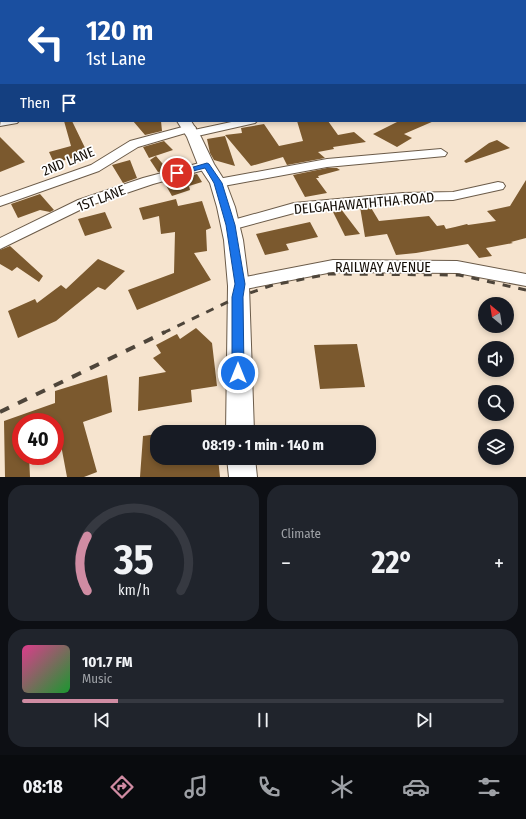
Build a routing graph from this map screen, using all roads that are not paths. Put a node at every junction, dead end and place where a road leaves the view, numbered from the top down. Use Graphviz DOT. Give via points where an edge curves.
graph roads {
  1 [pos="242,122"];
  2 [pos="189,128"];
  3 [pos="441,153"];
  4 [pos="207,165"];
  5 [pos="218,183"];
  6 [pos="498,186"];
  7 [pos="0,202"];
  8 [pos="231,225"];
  9 [pos="0,244"];
  10 [pos="526,280"];
  11 [pos="240,284"];
  12 [pos="240,425"];
  13 [pos="242,465"];
  14 [pos="243,477"];
  1 -- 2 [label="street, 2ND LANE"];
  2 -- 4 [label="street"];
  2 -- 7 [label="street, 2ND LANE" via="134,144 95,168"];
  3 -- 5 [label="street" via="327,163"];
  4 -- 5 [label="street"];
  4 -- 9 [label="street, 1ST LANE" via="148,180 83,202"];
  5 -- 8 [label="street"];
  6 -- 8 [label="street, DELGAHAWATHTHA ROAD" via="453,196 403,197 294,208"];
  8 -- 11 [label="street"];
  10 -- 11 [label="street, RAILWAY AVENUE" via="458,267 333,266"];
  11 -- 12 [label="street"];
  13 -- 14 [label="street"];
}
